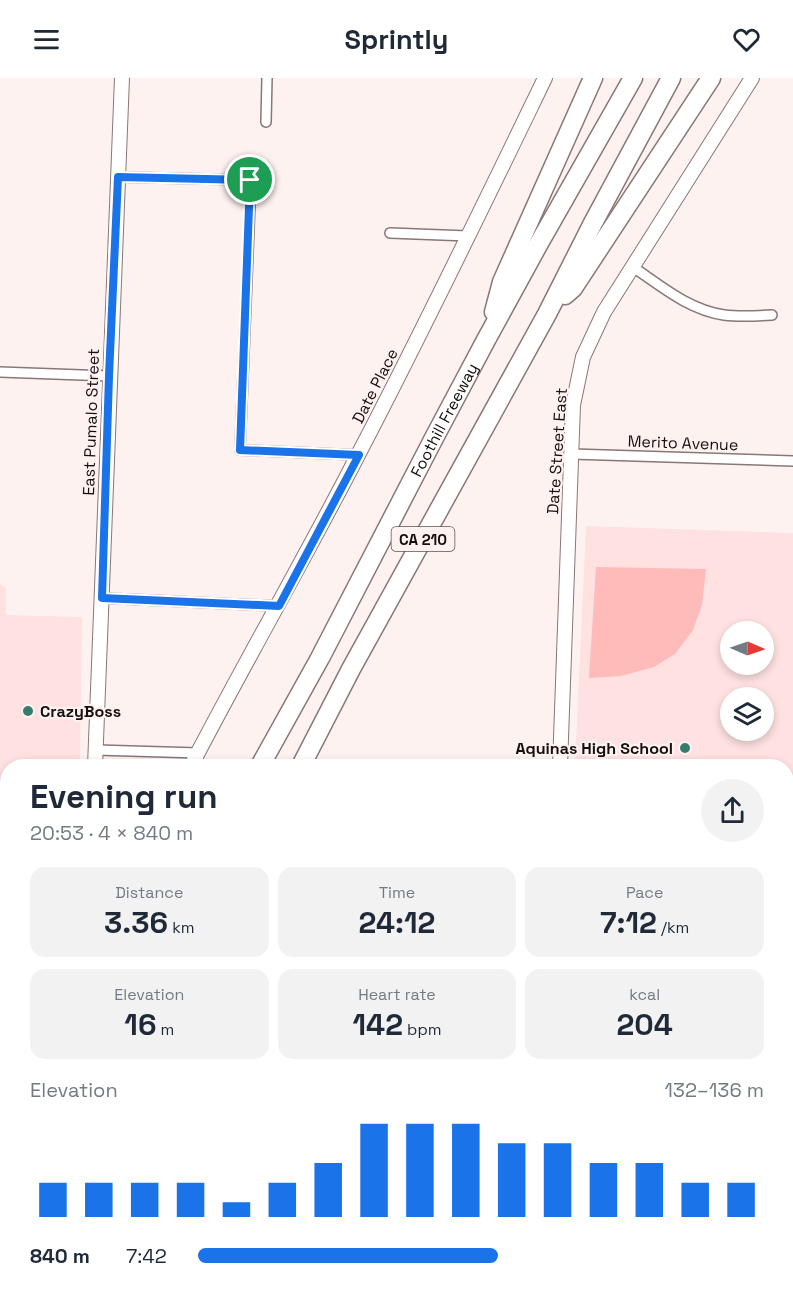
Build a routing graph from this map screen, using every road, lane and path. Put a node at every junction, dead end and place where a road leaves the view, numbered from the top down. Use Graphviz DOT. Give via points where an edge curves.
graph roads {
  1 [pos="122,78"];
  2 [pos="267,78"];
  3 [pos="545,78"];
  4 [pos="593,78"];
  5 [pos="633,78"];
  6 [pos="671,78"];
  7 [pos="711,78"];
  8 [pos="752,78"];
  9 [pos="266,122"];
  10 [pos="118,177"];
  11 [pos="390,233"];
  12 [pos="468,237"];
  13 [pos="633,267"];
  14 [pos="547,314"];
  15 [pos="772,315"];
  16 [pos="486,340"];
  17 [pos="0,372"];
  18 [pos="109,376"];
  19 [pos="572,454"];
  20 [pos="359,455"];
  21 [pos="793,461"];
  22 [pos="102,598"];
  23 [pos="279,606"];
  24 [pos="96,750"];
  25 [pos="198,753"];
  26 [pos="95,759"];
  27 [pos="195,759"];
  28 [pos="264,759"];
  29 [pos="305,759"];
  30 [pos="560,759"];
  1 -- 10 [label="street, East Pumalo Street"];
  2 -- 9 [label="street"];
  3 -- 12 [label="street, Date Place"];
  4 -- 16 [label="highway" via="501,282"];
  5 -- 16 [label="highway, Foothill Freeway / CA 210"];
  6 -- 14 [label="highway, CA 210"];
  7 -- 14 [label="highway" via="573,288"];
  8 -- 13 [label="street, Date Street East"];
  10 -- 18 [label="street, East Pumalo Street"];
  10 -- 20 [label="street" via="250,180 240,450"];
  11 -- 12 [label="street"];
  12 -- 20 [label="street, Date Place"];
  13 -- 15 [label="street" via="700,309 742,317"];
  13 -- 19 [label="street, Date Street East" via="603,312 583,357 573,405"];
  14 -- 29 [label="highway, CA 210"];
  16 -- 28 [label="highway, Foothill Freeway / CA 210"];
  17 -- 18 [label="street"];
  18 -- 22 [label="street, East Pumalo Street"];
  19 -- 21 [label="street, Merito Avenue"];
  19 -- 30 [label="street, Date Street East"];
  20 -- 23 [label="street, Date Place"];
  22 -- 23 [label="street"];
  22 -- 24 [label="street, East Pumalo Street"];
  23 -- 25 [label="street, Date Place"];
  24 -- 25 [label="street"];
  24 -- 26 [label="street, East Pumalo Street"];
  25 -- 27 [label="street, Date Place"];
}
